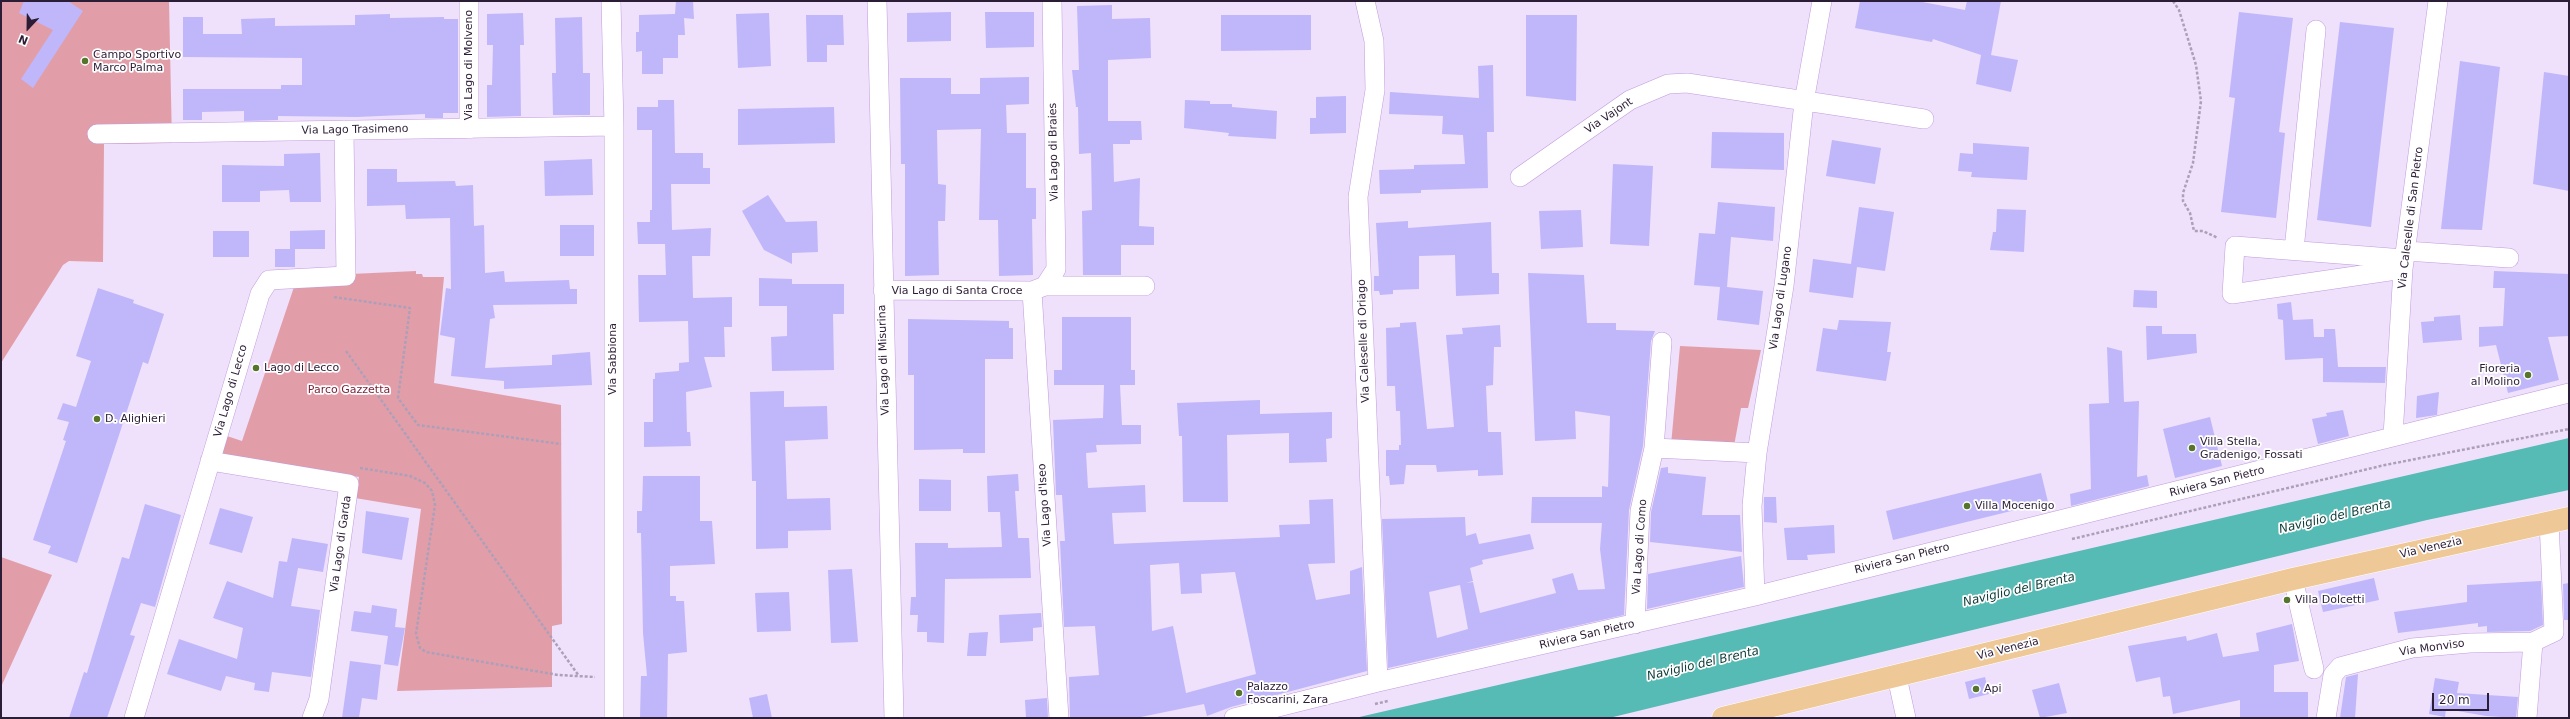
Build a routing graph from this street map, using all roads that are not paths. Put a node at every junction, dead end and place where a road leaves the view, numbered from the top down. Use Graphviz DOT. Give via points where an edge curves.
graph roads {
  1 [pos="469,1"];
  2 [pos="612,1"];
  3 [pos="877,1"];
  4 [pos="1052,1"];
  5 [pos="1365,1"];
  6 [pos="1822,1"];
  7 [pos="2438,1"];
  8 [pos="2316,30"];
  9 [pos="1804,102"];
  10 [pos="1924,119"];
  11 [pos="614,126"];
  12 [pos="469,129"];
  13 [pos="344,130"];
  14 [pos="97,134"];
  15 [pos="1520,177"];
  16 [pos="2294,250"];
  17 [pos="2509,258"];
  18 [pos="2405,260"];
  19 [pos="1145,286"];
  20 [pos="1038,289"];
  21 [pos="883,290"];
  22 [pos="1662,342"];
  23 [pos="2569,393"];
  24 [pos="2393,436"];
  25 [pos="1654,448"];
  26 [pos="1757,453"];
  27 [pos="210,461"];
  28 [pos="2559,520"];
  29 [pos="2293,579"];
  30 [pos="1756,596"];
  31 [pos="1635,624"];
  32 [pos="2533,642"];
  33 [pos="2314,669"];
  34 [pos="1897,677"];
  35 [pos="1378,682"];
  36 [pos="134,718"];
  37 [pos="312,718"];
  38 [pos="614,718"];
  39 [pos="894,718"];
  40 [pos="1059,718"];
  41 [pos="1234,718"];
  42 [pos="1723,718"];
  43 [pos="1906,718"];
  44 [pos="2326,718"];
  45 [pos="2527,718"];
  1 -- 12 [label="street, Via Lago di Molveno"];
  2 -- 11 [label="street, Via Sabbiona"];
  3 -- 21 [label="street, Via Lago di Misurina"];
  4 -- 20 [label="street, Via Lago di Braies" via="1056,269"];
  5 -- 35 [label="street, Via Caleselle di Oriago" via="1374,41 1375,90 1358,197"];
  6 -- 9 [label="street, Via Lago di Lugano"];
  7 -- 18 [label="street, Via Caleselle di San Pietro"];
  8 -- 16 [label="street"];
  9 -- 10 [label="street, Via Vajont"];
  9 -- 15 [label="street, Via Vajont" via="1687,83 1668,84 1630,100"];
  9 -- 26 [label="street, Via Lago di Lugano" via="1784,286"];
  11 -- 12 [label="street, Via Lago Trasimeno"];
  11 -- 38 [label="street, Via Sabbiona"];
  12 -- 13 [label="street, Via Lago Trasimeno"];
  13 -- 14 [label="street, Via Lago Trasimeno"];
  13 -- 27 [label="street, Via Lago di Lecco" via="346,276 269,280 260,294"];
  16 -- 18 [label="street"];
  16 -- 18 [label="street" via="2235,246 2232,294"];
  17 -- 18 [label="street"];
  18 -- 24 [label="street, Via Caleselle di San Pietro"];
  19 -- 20 [label="street, Via Lago di Santa Croce"];
  20 -- 21 [label="street, Via Lago di Santa Croce"];
  20 -- 40 [label="street, Via Lago d'Iseo"];
  21 -- 39 [label="street, Via Lago di Misurina"];
  22 -- 25 [label="street, Via Lago di Como"];
  23 -- 24 [label="street, Riviera San Pietro"];
  24 -- 30 [label="street, Riviera San Pietro"];
  25 -- 26 [label="street"];
  25 -- 31 [label="street, Via Lago di Como" via="1640,511"];
  26 -- 30 [label="street, Via Lago di Lugano" via="1752,506"];
  27 -- 36 [label="street, Via Lago di Lecco"];
  27 -- 37 [label="street, Via Lago di Garda" via="349,484 319,699"];
  28 -- 29 [label="main road, Via Venezia"];
  28 -- 32 [label="street" via="2554,632"];
  29 -- 33 [label="street"];
  29 -- 34 [label="main road, Via Venezia"];
  30 -- 31 [label="street, Riviera San Pietro"];
  31 -- 35 [label="street, Riviera San Pietro"];
  32 -- 44 [label="street, Via Monviso" via="2470,643 2412,648 2340,668 2334,675"];
  32 -- 45 [label="street"];
  34 -- 42 [label="main road, Via Venezia"];
  34 -- 43 [label="street"];
  35 -- 41 [label="street, Riviera San Pietro"];
}
